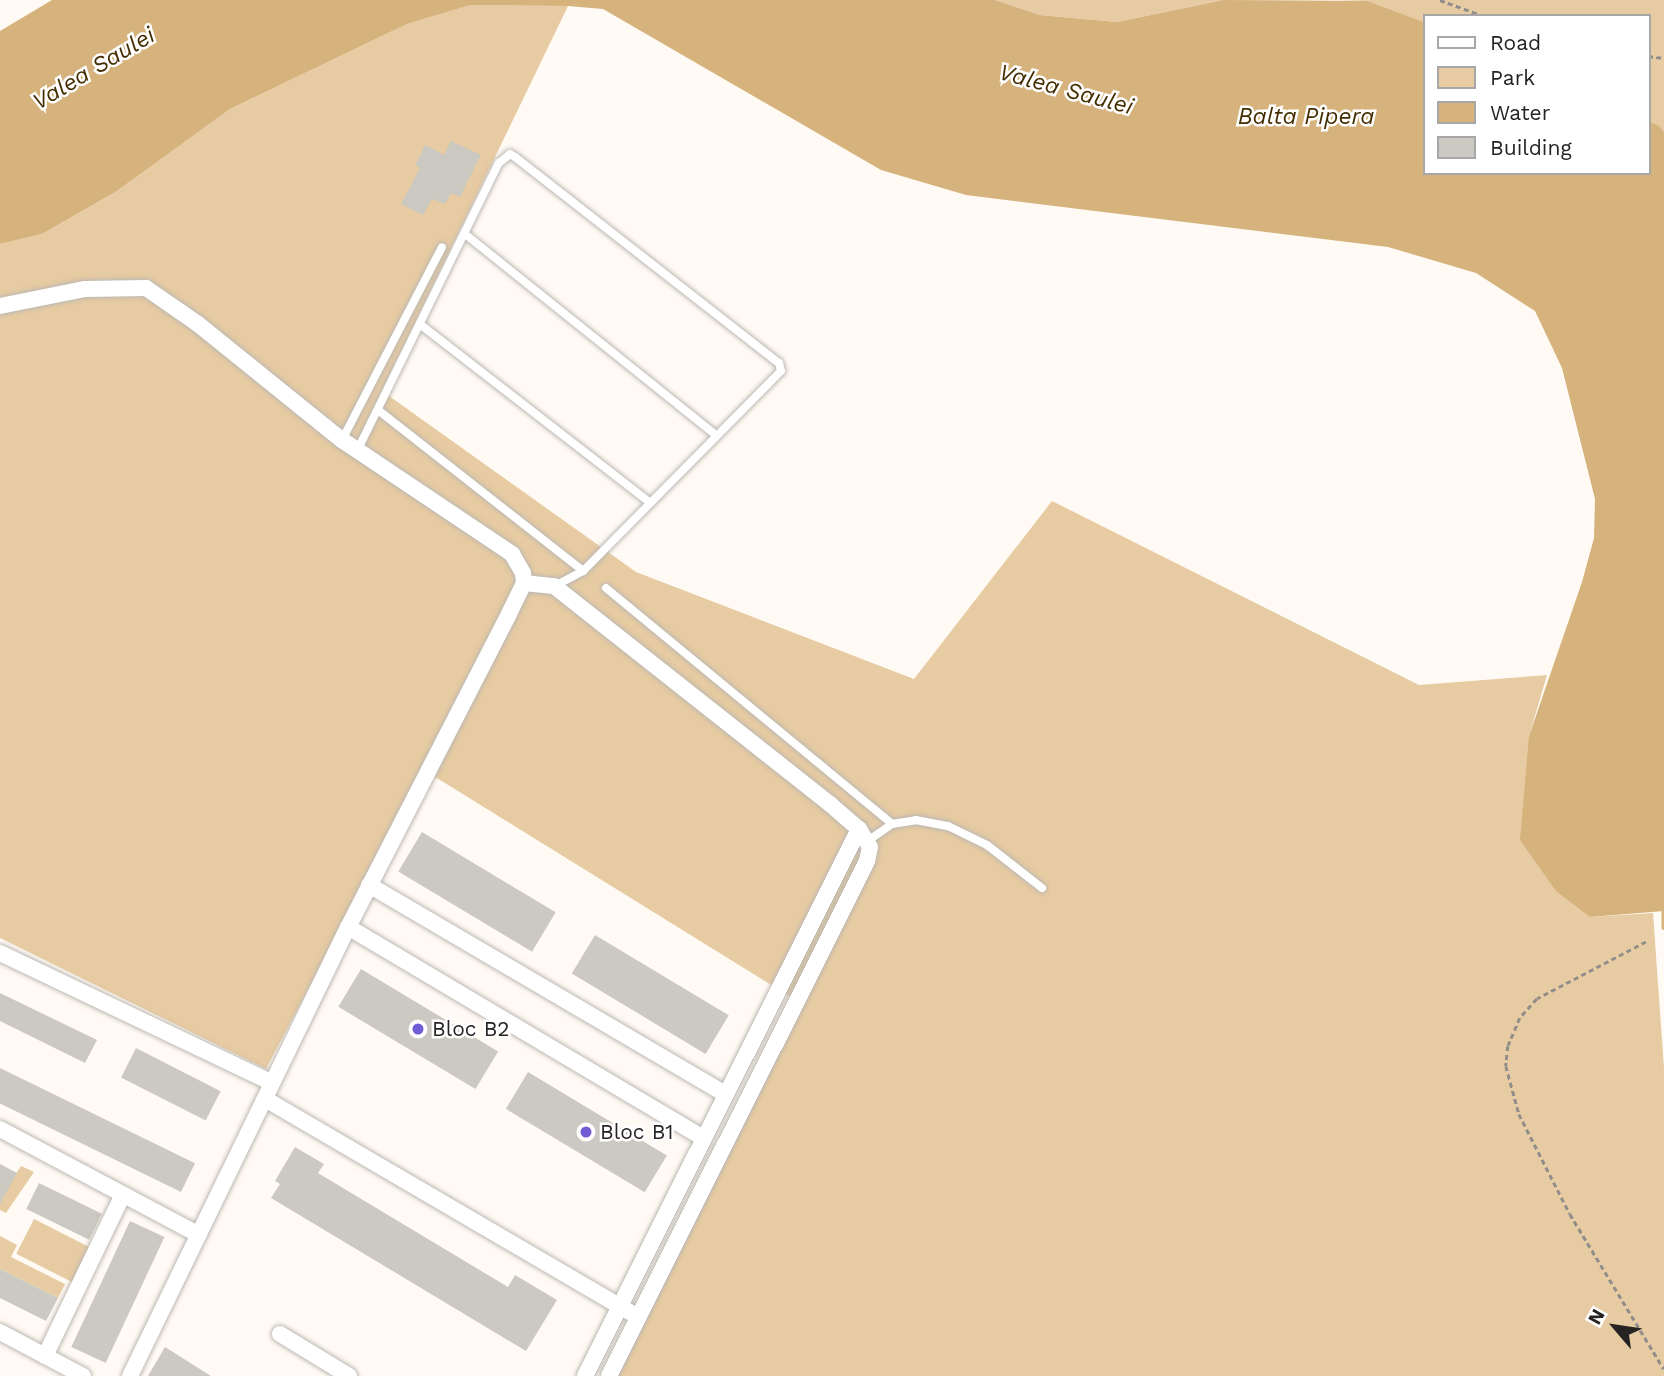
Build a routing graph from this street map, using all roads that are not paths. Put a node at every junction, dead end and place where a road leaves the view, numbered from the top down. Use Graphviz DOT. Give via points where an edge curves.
graph roads {
  1 [pos="466,234"];
  2 [pos="442,247"];
  3 [pos="0,306"];
  4 [pos="421,324"];
  5 [pos="378,410"];
  6 [pos="716,435"];
  7 [pos="342,440"];
  8 [pos="358,451"];
  9 [pos="649,502"];
  10 [pos="583,571"];
  11 [pos="524,583"];
  12 [pos="554,586"];
  13 [pos="606,588"];
  14 [pos="892,824"];
  15 [pos="864,835"];
  16 [pos="369,885"];
  17 [pos="1042,888"];
  18 [pos="348,927"];
  19 [pos="0,953"];
  20 [pos="272,1083"];
  21 [pos="725,1094"];
  22 [pos="265,1099"];
  23 [pos="0,1129"];
  24 [pos="703,1138"];
  25 [pos="123,1195"];
  26 [pos="199,1235"];
  27 [pos="620,1306"];
  28 [pos="638,1317"];
  29 [pos="0,1332"];
  30 [pos="280,1334"];
  31 [pos="45,1356"];
  32 [pos="83,1376"];
  33 [pos="130,1376"];
  34 [pos="349,1376"];
  35 [pos="585,1376"];
  36 [pos="609,1376"];
  1 -- 4 [label="lane"];
  1 -- 6 [label="lane"];
  1 -- 6 [label="lane" via="499,163 510,154 779,363 778,377"];
  2 -- 7 [label="lane"];
  3 -- 7 [label="street" via="85,289 146,288"];
  4 -- 5 [label="lane"];
  4 -- 9 [label="lane"];
  5 -- 8 [label="lane"];
  5 -- 10 [label="lane"];
  6 -- 9 [label="lane"];
  7 -- 8 [label="street"];
  8 -- 11 [label="street" via="512,554 520,564"];
  9 -- 10 [label="lane"];
  10 -- 12 [label="lane"];
  11 -- 12 [label="street"];
  11 -- 16 [label="street"];
  12 -- 15 [label="street"];
  13 -- 14 [label="lane"];
  14 -- 15 [label="lane"];
  14 -- 17 [label="lane" via="916,820 969,835"];
  15 -- 21 [label="street"];
  15 -- 28 [label="street" via="867,861"];
  16 -- 18 [label="street"];
  16 -- 21 [label="street"];
  18 -- 20 [label="street"];
  18 -- 24 [label="street"];
  19 -- 20 [label="street"];
  20 -- 22 [label="street"];
  21 -- 24 [label="street"];
  22 -- 26 [label="street"];
  22 -- 27 [label="street"];
  23 -- 25 [label="street"];
  24 -- 27 [label="street"];
  25 -- 26 [label="street"];
  25 -- 31 [label="street"];
  26 -- 33 [label="street"];
  27 -- 28 [label="street"];
  27 -- 35 [label="street"];
  28 -- 36 [label="street"];
  29 -- 31 [label="street"];
  30 -- 34 [label="street"];
  31 -- 32 [label="street"];
}
